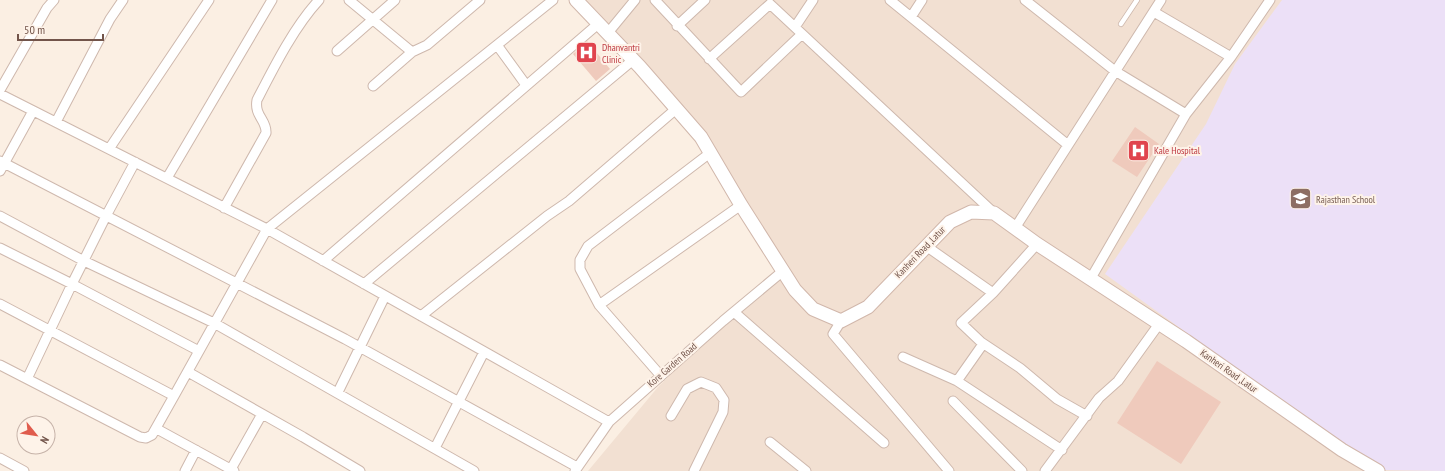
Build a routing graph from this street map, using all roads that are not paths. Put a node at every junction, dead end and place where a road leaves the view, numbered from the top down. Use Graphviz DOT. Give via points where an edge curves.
graph roads {
  1 [pos="54,0"];
  2 [pos="123,0"];
  3 [pos="209,0"];
  4 [pos="272,0"];
  5 [pos="319,0"];
  6 [pos="349,0"];
  7 [pos="395,0"];
  8 [pos="480,0"];
  9 [pos="553,0"];
  10 [pos="576,0"];
  11 [pos="635,0"];
  12 [pos="655,0"];
  13 [pos="705,0"];
  14 [pos="813,0"];
  15 [pos="890,0"];
  16 [pos="922,0"];
  17 [pos="1025,0"];
  18 [pos="1136,0"];
  19 [pos="1161,0"];
  20 [pos="1270,0"];
  21 [pos="1154,12"];
  22 [pos="911,17"];
  23 [pos="372,19"];
  24 [pos="598,24"];
  25 [pos="1121,24"];
  26 [pos="677,26"];
  27 [pos="795,27"];
  28 [pos="607,34"];
  29 [pos="802,34"];
  30 [pos="497,45"];
  31 [pos="337,51"];
  32 [pos="412,52"];
  33 [pos="1231,57"];
  34 [pos="709,59"];
  35 [pos="633,60"];
  36 [pos="1115,71"];
  37 [pos="373,86"];
  38 [pos="526,86"];
  39 [pos="0,90"];
  40 [pos="0,94"];
  41 [pos="676,109"];
  42 [pos="33,111"];
  43 [pos="1186,114"];
  44 [pos="56,122"];
  45 [pos="1068,145"];
  46 [pos="109,149"];
  47 [pos="710,153"];
  48 [pos="135,162"];
  49 [pos="1,165"];
  50 [pos="167,178"];
  51 [pos="741,206"];
  52 [pos="224,208"];
  53 [pos="994,213"];
  54 [pos="0,216"];
  55 [pos="106,216"];
  56 [pos="1015,228"];
  57 [pos="267,229"];
  58 [pos="1037,244"];
  59 [pos="926,246"];
  60 [pos="0,248"];
  61 [pos="84,261"];
  62 [pos="323,261"];
  63 [pos="783,271"];
  64 [pos="1091,278"];
  65 [pos="72,284"];
  66 [pos="236,284"];
  67 [pos="364,284"];
  68 [pos="993,293"];
  69 [pos="385,296"];
  70 [pos="0,304"];
  71 [pos="599,305"];
  72 [pos="734,312"];
  73 [pos="421,316"];
  74 [pos="841,321"];
  75 [pos="214,323"];
  76 [pos="1159,324"];
  77 [pos="50,331"];
  78 [pos="983,344"];
  79 [pos="361,348"];
  80 [pos="198,351"];
  81 [pos="484,352"];
  82 [pos="903,357"];
  83 [pos="0,365"];
  84 [pos="188,372"];
  85 [pos="661,376"];
  86 [pos="27,379"];
  87 [pos="957,380"];
  88 [pos="338,392"];
  89 [pos="174,396"];
  90 [pos="953,401"];
  91 [pos="460,402"];
  92 [pos="262,414"];
  93 [pos="671,416"];
  94 [pos="1087,416"];
  95 [pos="609,422"];
  96 [pos="157,429"];
  97 [pos="770,442"];
  98 [pos="884,443"];
  99 [pos="435,448"];
  100 [pos="196,450"];
  101 [pos="1062,450"];
  102 [pos="0,458"];
  103 [pos="576,469"];
  104 [pos="233,470"];
  105 [pos="24,471"];
  106 [pos="185,471"];
  107 [pos="360,471"];
  108 [pos="474,471"];
  109 [pos="694,471"];
  110 [pos="806,471"];
  111 [pos="949,471"];
  112 [pos="1022,471"];
  113 [pos="1045,471"];
  114 [pos="1378,471"];
  1 -- 39 [label="street"];
  2 -- 44 [label="street" via="110,19"];
  3 -- 46 [label="street"];
  4 -- 50 [label="street"];
  5 -- 52 [label="street" via="280,58 257,100 257,113 267,128 266,133"];
  6 -- 23 [label="street"];
  7 -- 23 [label="street"];
  8 -- 32 [label="street" via="427,45"];
  9 -- 30 [label="street"];
  10 -- 24 [label="street"];
  11 -- 28 [label="street"];
  12 -- 26 [label="street"];
  13 -- 26 [label="street"];
  14 -- 27 [label="street"];
  15 -- 22 [label="street"];
  16 -- 22 [label="street"];
  17 -- 36 [label="street"];
  18 -- 25 [label="lane"];
  19 -- 21 [label="street"];
  20 -- 33 [label="street"];
  21 -- 33 [label="street"];
  21 -- 36 [label="street"];
  22 -- 45 [label="street"];
  23 -- 31 [label="street"];
  23 -- 32 [label="street"];
  24 -- 28 [label="street"];
  24 -- 38 [label="street"];
  26 -- 34 [label="street"];
  27 -- 29 [label="street"];
  27 -- 34 [label="street" via="770,4"];
  28 -- 35 [label="street"];
  29 -- 34 [label="street" via="741,92"];
  29 -- 53 [label="street"];
  30 -- 38 [label="street"];
  30 -- 57 [label="street"];
  32 -- 37 [label="street"];
  33 -- 43 [label="street"];
  35 -- 41 [label="street"];
  35 -- 67 [label="street"];
  36 -- 43 [label="street"];
  36 -- 45 [label="street"];
  38 -- 62 [label="street"];
  40 -- 42 [label="street"];
  41 -- 47 [label="street" via="701,137"];
  41 -- 73 [label="street" via="569,201"];
  42 -- 44 [label="street"];
  42 -- 49 [label="street"];
  43 -- 64 [label="street"];
  44 -- 46 [label="street"];
  45 -- 56 [label="street"];
  46 -- 48 [label="street"];
  47 -- 51 [label="street"];
  47 -- 71 [label="street" via="588,246 580,260 580,269"];
  48 -- 50 [label="street"];
  48 -- 55 [label="street"];
  49 -- 55 [label="street"];
  50 -- 52 [label="street"];
  51 -- 63 [label="street"];
  51 -- 71 [label="street"];
  52 -- 57 [label="street"];
  53 -- 56 [label="street, Kanheri Road ,Latur"];
  53 -- 59 [label="street, Kanheri Road ,Latur" via="971,212 950,222"];
  54 -- 61 [label="street"];
  55 -- 61 [label="street"];
  55 -- 66 [label="street"];
  56 -- 58 [label="street, Kanheri Road ,Latur"];
  57 -- 62 [label="street"];
  57 -- 66 [label="street"];
  58 -- 64 [label="street, Kanheri Road ,Latur"];
  58 -- 68 [label="street"];
  59 -- 68 [label="street"];
  59 -- 74 [label="street, Kanheri Road ,Latur" via="868,307"];
  60 -- 65 [label="street"];
  61 -- 65 [label="street"];
  61 -- 75 [label="street"];
  62 -- 67 [label="street"];
  63 -- 72 [label="street, Kore Garden Road"];
  63 -- 74 [label="street" via="795,290 813,309"];
  64 -- 76 [label="street, Kanheri Road ,Latur"];
  65 -- 77 [label="street"];
  65 -- 80 [label="street"];
  66 -- 75 [label="street"];
  66 -- 79 [label="street"];
  67 -- 69 [label="street"];
  68 -- 78 [label="street" via="961,323"];
  69 -- 73 [label="street"];
  69 -- 79 [label="street"];
  70 -- 77 [label="street"];
  71 -- 85 [label="street"];
  72 -- 85 [label="street, Kore Garden Road"];
  72 -- 98 [label="street"];
  73 -- 81 [label="street"];
  74 -- 111 [label="street" via="833,334"];
  75 -- 80 [label="street"];
  75 -- 88 [label="street"];
  76 -- 94 [label="street" via="1118,381 1099,398"];
  76 -- 114 [label="street, Kanheri Road ,Latur" via="1342,450"];
  77 -- 86 [label="street"];
  77 -- 89 [label="street"];
  78 -- 87 [label="street"];
  78 -- 94 [label="street" via="1020,368 1057,399"];
  79 -- 88 [label="street"];
  79 -- 91 [label="street"];
  80 -- 84 [label="street"];
  81 -- 91 [label="street"];
  81 -- 95 [label="street"];
  82 -- 87 [label="street"];
  83 -- 86 [label="street"];
  84 -- 89 [label="street"];
  84 -- 92 [label="street"];
  85 -- 95 [label="street, Kore Garden Road"];
  86 -- 96 [label="street" via="140,437 146,438"];
  87 -- 101 [label="street"];
  88 -- 99 [label="street"];
  89 -- 96 [label="street"];
  90 -- 112 [label="street"];
  91 -- 99 [label="street"];
  91 -- 103 [label="street"];
  92 -- 104 [label="street"];
  92 -- 107 [label="street"];
  93 -- 109 [label="street" via="687,389 701,382 716,388 724,400 723,412"];
  94 -- 101 [label="street"];
  95 -- 103 [label="street, Kore Garden Road"];
  96 -- 100 [label="street"];
  97 -- 110 [label="street"];
  99 -- 108 [label="street"];
  100 -- 104 [label="street"];
  100 -- 106 [label="street"];
  101 -- 113 [label="street"];
  102 -- 105 [label="street"];
}
